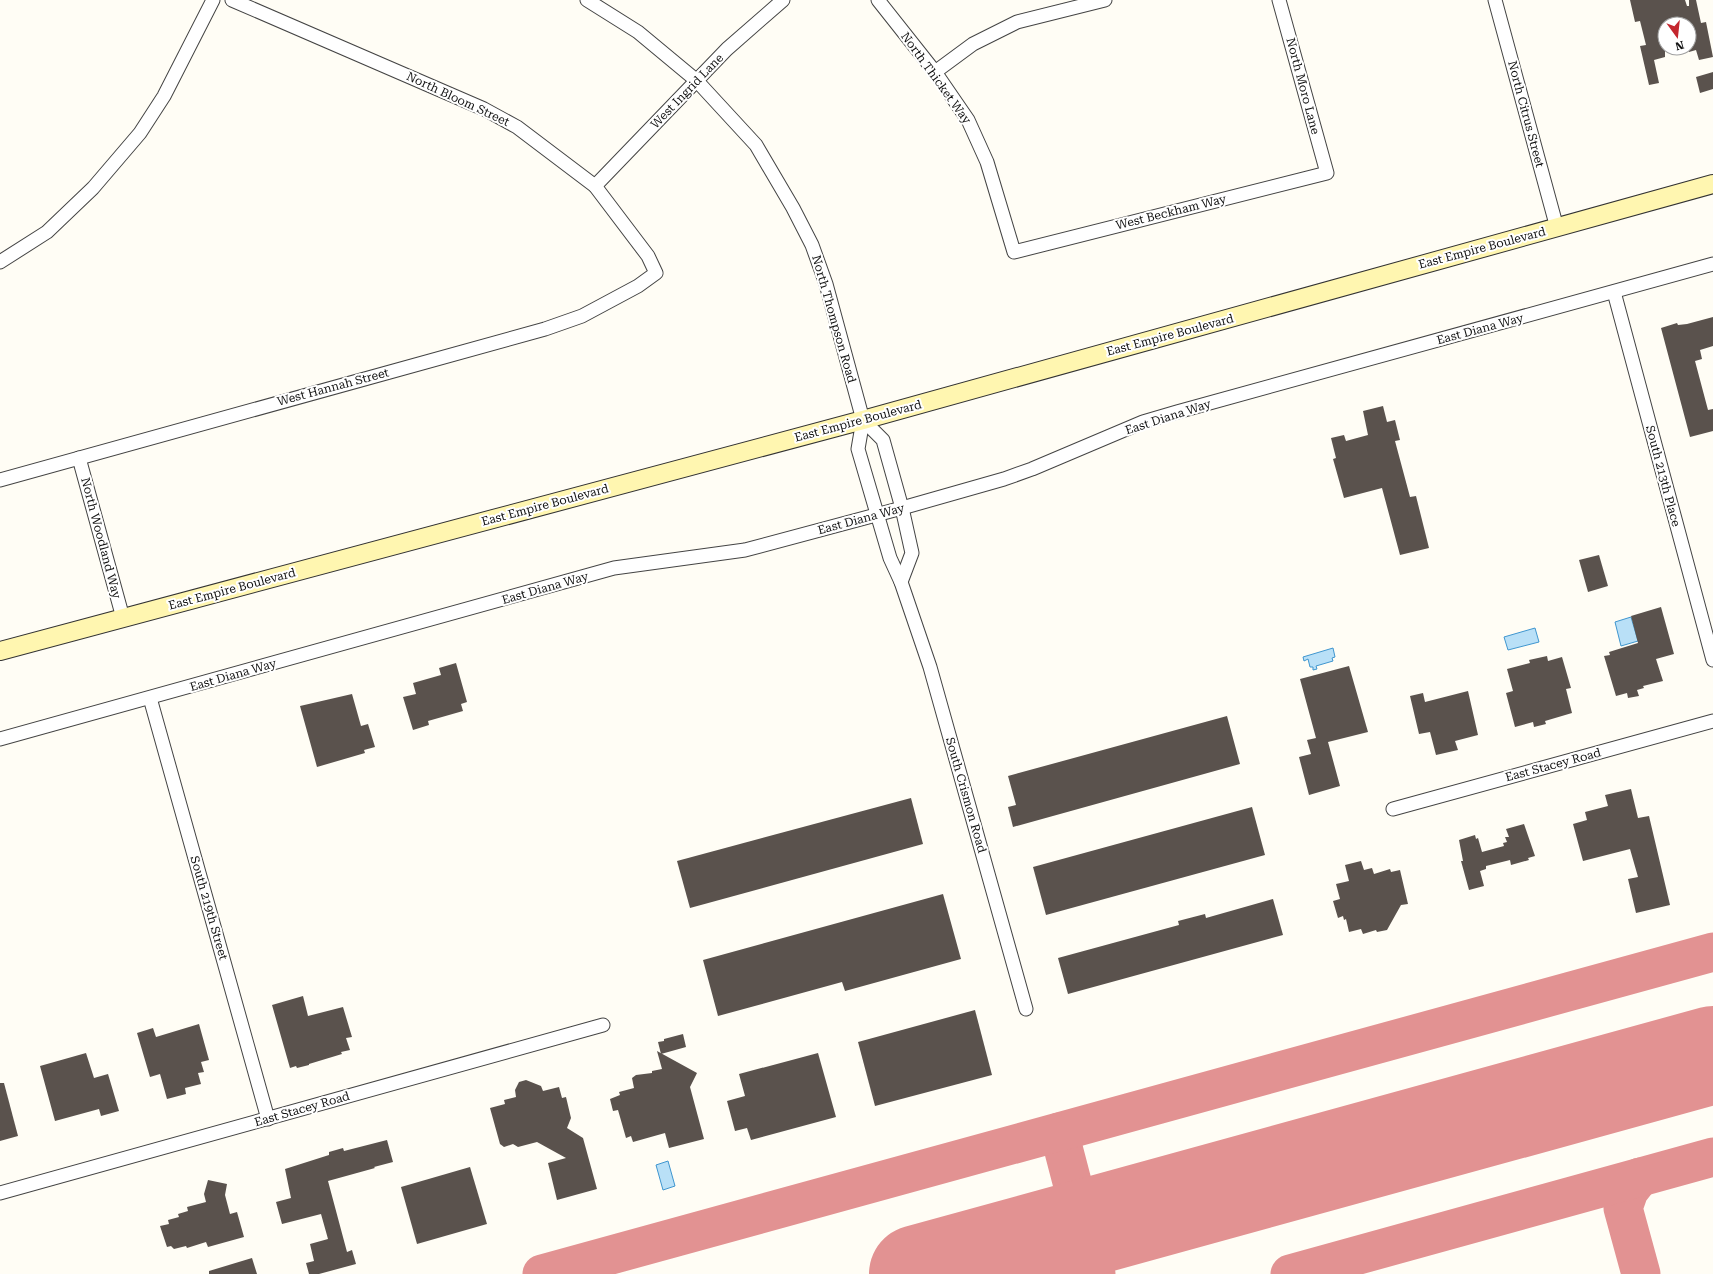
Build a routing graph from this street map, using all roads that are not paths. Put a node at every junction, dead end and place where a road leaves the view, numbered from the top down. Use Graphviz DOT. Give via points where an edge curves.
graph roads {
  1 [pos="213,0"];
  2 [pos="232,0"];
  3 [pos="587,0"];
  4 [pos="783,0"];
  5 [pos="878,0"];
  6 [pos="1104,0"];
  7 [pos="1279,0"];
  8 [pos="1495,0"];
  9 [pos="935,72"];
  10 [pos="697,81"];
  11 [pos="1327,173"];
  12 [pos="1713,184"];
  13 [pos="595,186"];
  14 [pos="1557,228"];
  15 [pos="1014,252"];
  16 [pos="0,262"];
  17 [pos="1713,264"];
  18 [pos="656,273"];
  19 [pos="1614,292"];
  20 [pos="862,420"];
  21 [pos="79,458"];
  22 [pos="0,480"];
  23 [pos="902,508"];
  24 [pos="878,514"];
  25 [pos="901,582"];
  26 [pos="123,618"];
  27 [pos="0,651"];
  28 [pos="1713,660"];
  29 [pos="150,698"];
  30 [pos="1713,721"];
  31 [pos="0,739"];
  32 [pos="1393,809"];
  33 [pos="1026,1009"];
  34 [pos="603,1025"];
  35 [pos="268,1119"];
  36 [pos="0,1193"];
  1 -- 16 [label="street" via="164,96 140,133 93,188 47,232"];
  2 -- 13 [label="street, North Bloom Street" via="484,109 517,127"];
  3 -- 10 [label="street, North Thompson Road" via="638,32"];
  4 -- 10 [label="street, West Ingrid Lane" via="728,49"];
  5 -- 9 [label="street, North Thicket Way"];
  6 -- 9 [label="street" via="1017,22 973,44"];
  7 -- 11 [label="street, North Moro Lane"];
  8 -- 14 [label="street, North Citrus Street"];
  9 -- 15 [label="street, North Thicket Way" via="968,120 987,162"];
  10 -- 13 [label="street, West Ingrid Lane"];
  10 -- 20 [label="street, North Thompson Road" via="756,145 812,245 826,284"];
  11 -- 15 [label="street, West Beckham Way"];
  12 -- 14 [label="street, East Empire Boulevard"];
  13 -- 18 [label="street, North Bloom Street" via="648,256"];
  14 -- 20 [label="street, East Empire Boulevard"];
  17 -- 19 [label="street, East Diana Way"];
  18 -- 21 [label="street, West Hannah Street" via="638,286 582,316 544,329"];
  19 -- 23 [label="street, East Diana Way" via="1143,422 1004,479"];
  19 -- 28 [label="street, South 213th Place"];
  20 -- 23 [label="street" via="884,440"];
  20 -- 24 [label="street, South Crismon Road" via="858,449"];
  20 -- 26 [label="street, East Empire Boulevard"];
  21 -- 22 [label="street, West Hannah Street"];
  21 -- 26 [label="street, North Woodland Way"];
  23 -- 24 [label="street, East Diana Way"];
  23 -- 25 [label="street" via="912,553"];
  24 -- 25 [label="street, South Crismon Road" via="890,558"];
  24 -- 29 [label="street, East Diana Way" via="745,550 614,568"];
  25 -- 33 [label="street, South Crismon Road" via="930,667"];
  26 -- 27 [label="street, East Empire Boulevard"];
  29 -- 31 [label="street, East Diana Way"];
  29 -- 35 [label="street, South 219th Street"];
  30 -- 32 [label="street, East Stacey Road"];
  34 -- 35 [label="street, East Stacey Road"];
  35 -- 36 [label="street, East Stacey Road"];
}
